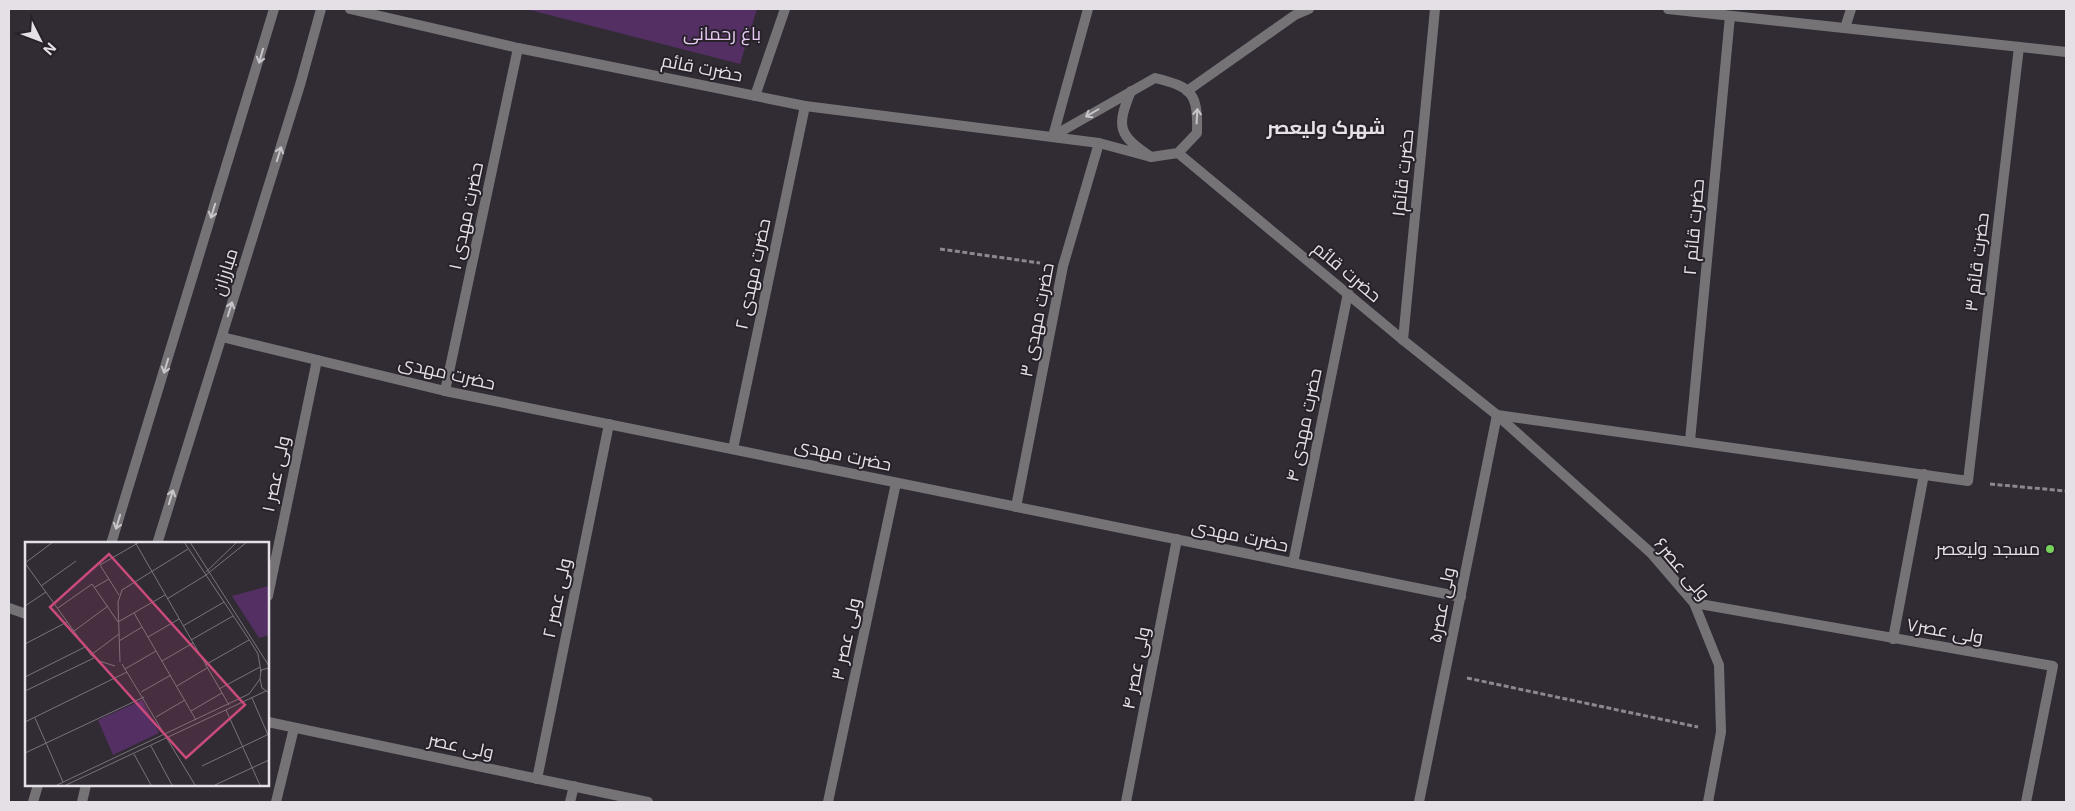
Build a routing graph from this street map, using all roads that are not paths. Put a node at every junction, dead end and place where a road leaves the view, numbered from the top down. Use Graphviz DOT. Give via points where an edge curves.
graph roads {
  1 [pos="274,9"];
  2 [pos="322,9"];
  3 [pos="350,9"];
  4 [pos="785,9"];
  5 [pos="1088,9"];
  6 [pos="1309,9"];
  7 [pos="1435,9"];
  8 [pos="1668,9"];
  9 [pos="1851,9"];
  10 [pos="1730,16"];
  11 [pos="1846,28"];
  12 [pos="2019,47"];
  13 [pos="518,48"];
  14 [pos="2066,52"];
  15 [pos="1131,91"];
  16 [pos="1187,91"];
  17 [pos="755,96"];
  18 [pos="805,106"];
  19 [pos="1053,136"];
  20 [pos="1099,143"];
  21 [pos="1178,153"];
  22 [pos="1151,157"];
  23 [pos="1348,293"];
  24 [pos="222,337"];
  25 [pos="1402,340"];
  26 [pos="317,360"];
  27 [pos="445,391"];
  28 [pos="1496,414"];
  29 [pos="610,424"];
  30 [pos="1690,442"];
  31 [pos="733,449"];
  32 [pos="1924,474"];
  33 [pos="896,482"];
  34 [pos="1016,507"];
  35 [pos="1177,539"];
  36 [pos="113,542"];
  37 [pos="157,542"];
  38 [pos="1293,563"];
  39 [pos="269,591"];
  40 [pos="1461,597"];
  41 [pos="1694,603"];
  42 [pos="9,608"];
  43 [pos="25,614"];
  44 [pos="1893,639"];
  45 [pos="269,722"];
  46 [pos="294,728"];
  47 [pos="537,779"];
  48 [pos="38,786"];
  49 [pos="86,786"];
  50 [pos="574,786"];
  51 [pos="33,802"];
  52 [pos="82,802"];
  53 [pos="276,802"];
  54 [pos="570,802"];
  55 [pos="648,802"];
  56 [pos="828,802"];
  57 [pos="1126,802"];
  58 [pos="1419,802"];
  59 [pos="1708,802"];
  60 [pos="2026,802"];
  1 -- 36 [label="street, مبارزان, one-way"];
  24 -- 2 [label="street, مبارزان, one-way"];
  3 -- 13 [label="street, حضرت قائم"];
  4 -- 17 [label="street"];
  5 -- 19 [label="street"];
  6 -- 16 [label="street" via="1295,15"];
  7 -- 25 [label="street, حضرت قائم۱"];
  8 -- 10 [label="street"];
  9 -- 11 [label="street"];
  10 -- 11 [label="street"];
  10 -- 30 [label="street, حضرت قائم ۲"];
  11 -- 12 [label="street"];
  12 -- 14 [label="street"];
  12 -- 32 [label="street, حضرت قائم ۳" via="1968,482"];
  13 -- 17 [label="street, حضرت قائم"];
  13 -- 27 [label="street, حضرت مهدی ۱"];
  15 -- 16 [label="street" via="1155,78 1182,85"];
  15 -- 19 [label="street, one-way"];
  15 -- 22 [label="street" via="1120,116 1128,142"];
  21 -- 16 [label="street, one-way" via="1197,133 1198,106"];
  17 -- 18 [label="street, حضرت قائم"];
  18 -- 19 [label="street, حضرت قائم"];
  18 -- 31 [label="street, حضرت مهدی ۲"];
  19 -- 20 [label="street, حضرت قائم"];
  20 -- 22 [label="street, حضرت قائم"];
  20 -- 34 [label="street, حضرت مهدی ۳" via="1063,266"];
  21 -- 22 [label="street"];
  21 -- 23 [label="street, حضرت قائم"];
  23 -- 25 [label="street, حضرت قائم"];
  23 -- 38 [label="street, حضرت مهدی ۴"];
  24 -- 26 [label="street, حضرت مهدی"];
  37 -- 24 [label="street, مبارزان, one-way"];
  25 -- 28 [label="street, حضرت قائم"];
  26 -- 27 [label="street, حضرت مهدی"];
  26 -- 39 [label="street, ولی عصر ۱"];
  27 -- 29 [label="street, حضرت مهدی"];
  28 -- 30 [label="street"];
  28 -- 40 [label="street, ولی عصر۵"];
  28 -- 41 [label="street, ولی عصر۶" via="1651,553"];
  29 -- 31 [label="street, حضرت مهدی"];
  29 -- 47 [label="street, ولی عصر ۲"];
  30 -- 32 [label="street"];
  31 -- 33 [label="street, حضرت مهدی"];
  32 -- 44 [label="street"];
  33 -- 34 [label="street, حضرت مهدی"];
  33 -- 56 [label="street, ولی عصر ۳"];
  34 -- 35 [label="street, حضرت مهدی"];
  35 -- 38 [label="street, حضرت مهدی"];
  35 -- 57 [label="street, ولی عصر ۴"];
  38 -- 40 [label="street, حضرت مهدی"];
  40 -- 58 [label="street, ولی عصر۵"];
  41 -- 44 [label="street, ولی عصر۷"];
  41 -- 59 [label="street, ولی عصر۶" via="1719,665 1721,732"];
  42 -- 43 [label="street"];
  44 -- 60 [label="street, ولی عصر۷" via="2053,666"];
  45 -- 46 [label="street, ولی عصر"];
  46 -- 47 [label="street, ولی عصر"];
  46 -- 53 [label="street"];
  47 -- 50 [label="street, ولی عصر"];
  48 -- 51 [label="street"];
  49 -- 52 [label="street"];
  50 -- 54 [label="street"];
  50 -- 55 [label="street, ولی عصر"];
}
